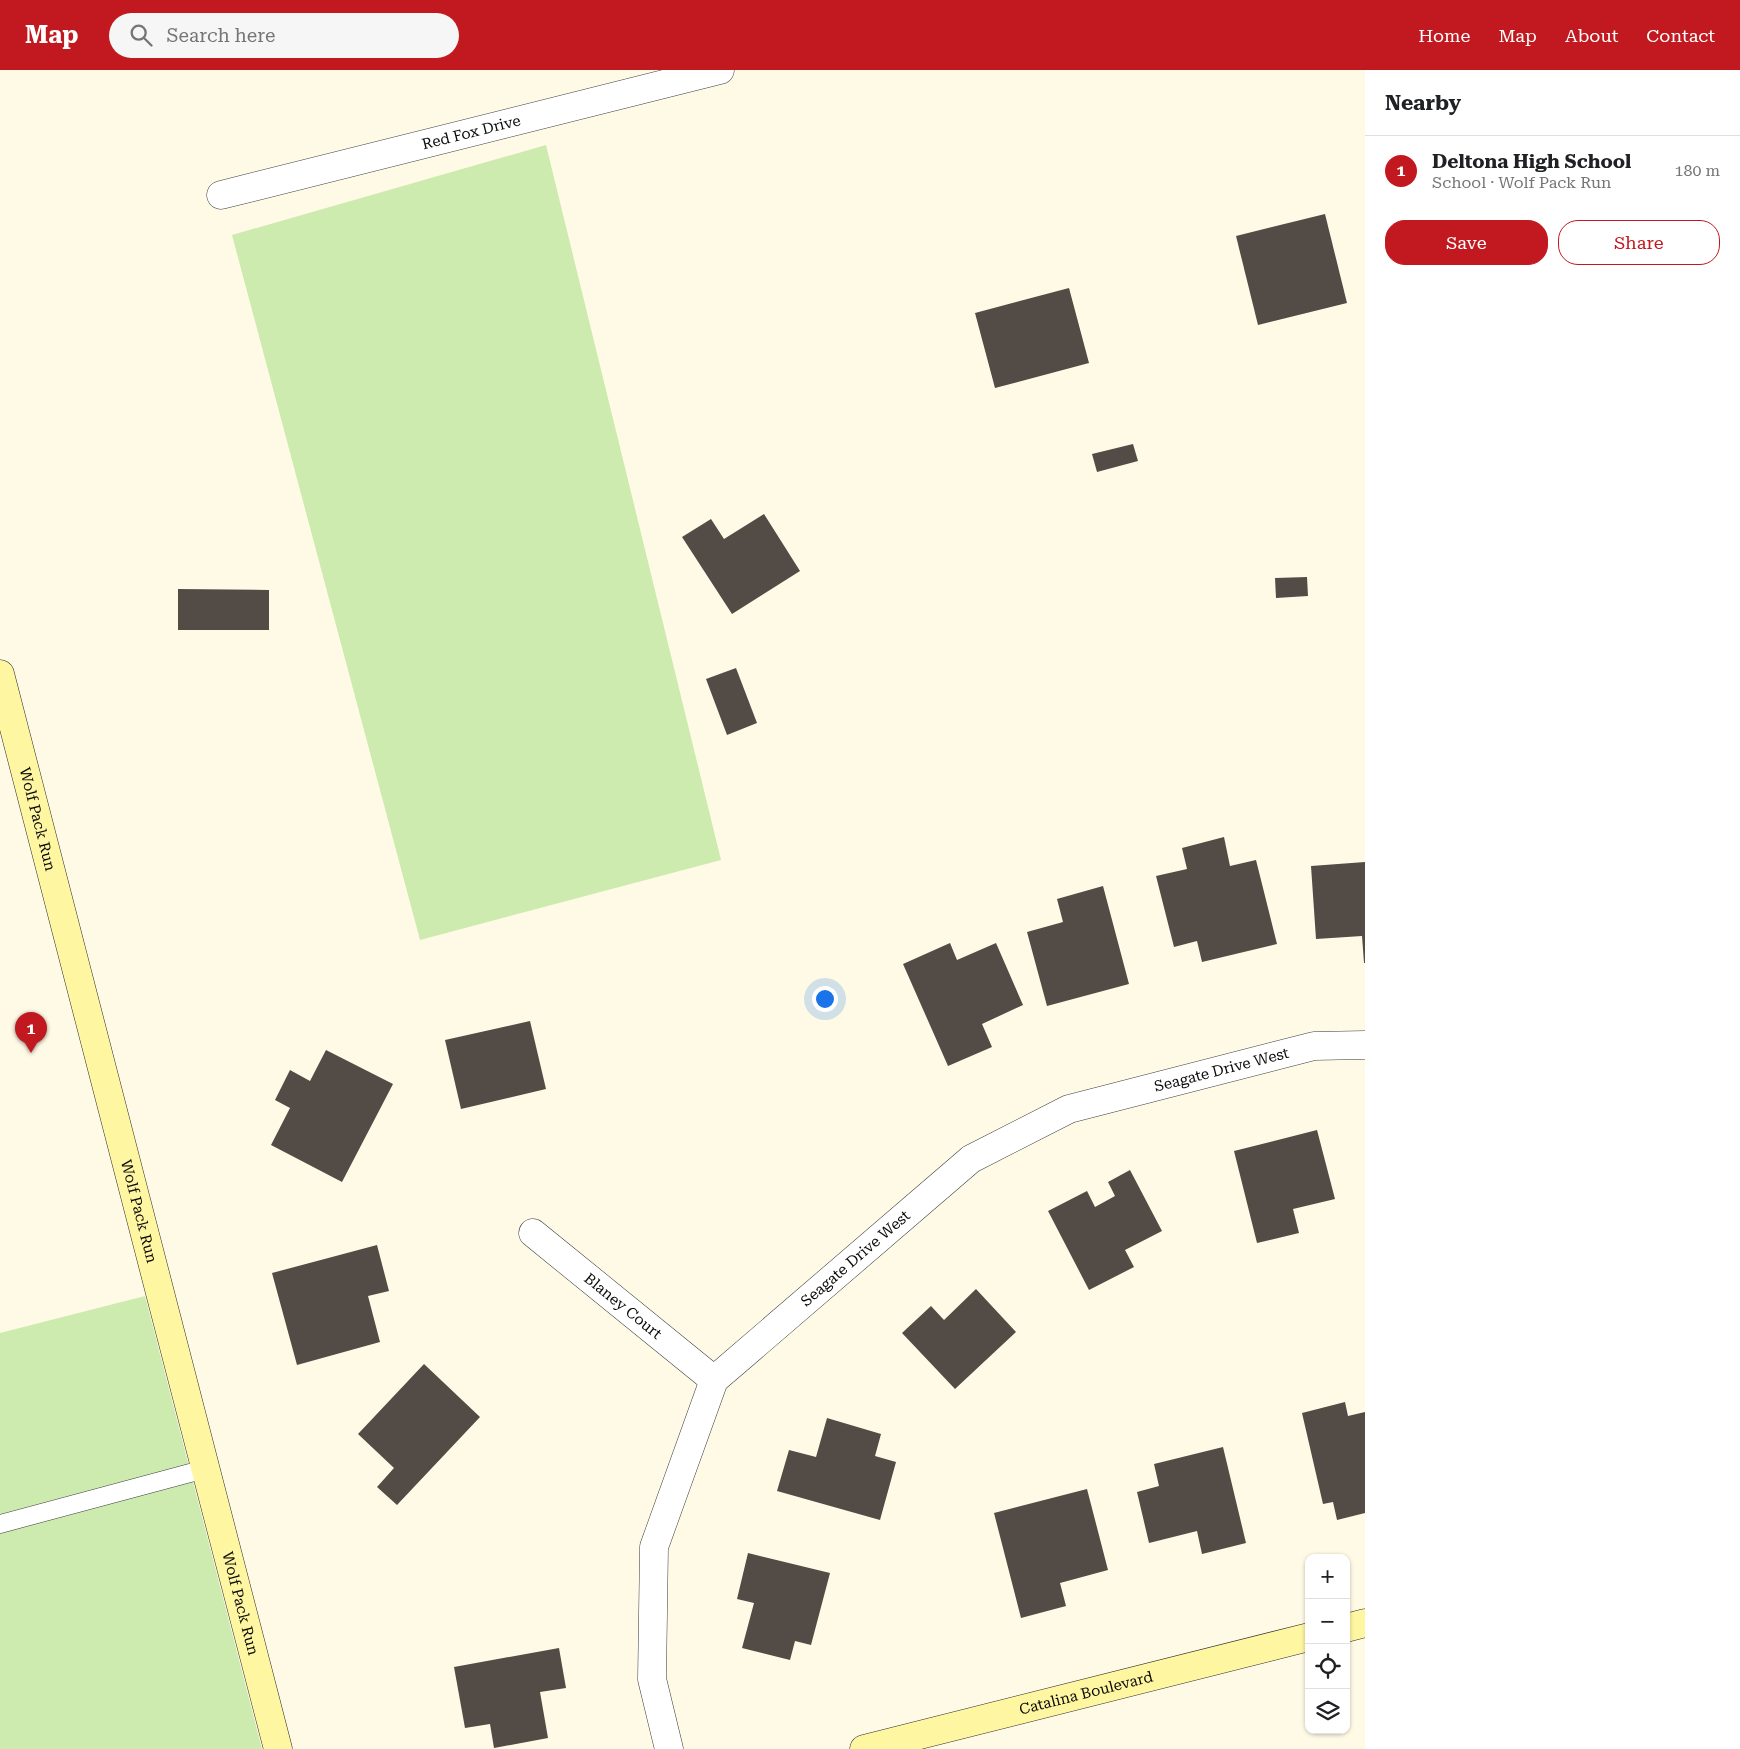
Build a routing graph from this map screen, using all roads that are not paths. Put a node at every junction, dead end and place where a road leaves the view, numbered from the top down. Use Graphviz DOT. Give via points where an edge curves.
graph roads {
  1 [pos="720,70"];
  2 [pos="221,195"];
  3 [pos="0,674"];
  4 [pos="1365,1045"];
  5 [pos="533,1232"];
  6 [pos="714,1380"];
  7 [pos="205,1470"];
  8 [pos="0,1524"];
  9 [pos="1365,1623"];
  10 [pos="1350,1627"];
  11 [pos="1305,1638"];
  12 [pos="278,1749"];
  13 [pos="669,1749"];
  14 [pos="864,1749"];
  1 -- 2 [label="street, Red Fox Drive"];
  3 -- 7 [label="street, Wolf Pack Run"];
  4 -- 6 [label="street, Seagate Drive West" via="1314,1046 1070,1109 971,1159"];
  5 -- 6 [label="street, Blaney Court"];
  6 -- 13 [label="street, Seagate Drive West" via="654,1547 652,1679"];
  7 -- 8 [label="lane"];
  7 -- 12 [label="street, Wolf Pack Run"];
  9 -- 10 [label="street"];
  11 -- 14 [label="street, Catalina Boulevard"];
}
